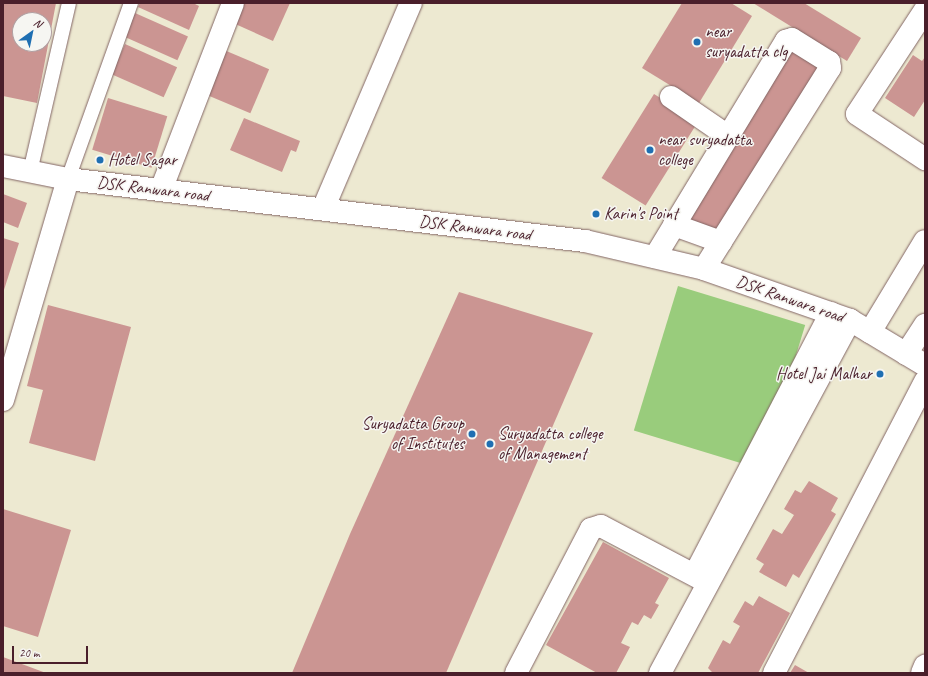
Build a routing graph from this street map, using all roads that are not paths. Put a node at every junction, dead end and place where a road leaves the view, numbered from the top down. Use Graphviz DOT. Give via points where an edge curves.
graph roads {
  1 [pos="69,3"];
  2 [pos="131,3"];
  3 [pos="233,3"];
  4 [pos="411,3"];
  5 [pos="925,10"];
  6 [pos="780,31"];
  7 [pos="671,97"];
  8 [pos="719,130"];
  9 [pos="925,158"];
  10 [pos="3,166"];
  11 [pos="30,172"];
  12 [pos="68,179"];
  13 [pos="161,190"];
  14 [pos="323,209"];
  15 [pos="674,225"];
  16 [pos="925,241"];
  17 [pos="721,242"];
  18 [pos="648,256"];
  19 [pos="704,269"];
  20 [pos="840,316"];
  21 [pos="925,325"];
  22 [pos="870,332"];
  23 [pos="906,354"];
  24 [pos="925,365"];
  25 [pos="925,382"];
  26 [pos="3,396"];
  27 [pos="701,578"];
  28 [pos="925,666"];
  29 [pos="516,673"];
  30 [pos="660,673"];
  31 [pos="774,673"];
  32 [pos="922,673"];
  1 -- 11 [label="lane"];
  2 -- 12 [label="lane"];
  3 -- 13 [label="street"];
  4 -- 14 [label="street"];
  5 -- 9 [label="street" via="857,114"];
  6 -- 8 [label="street"];
  7 -- 8 [label="street"];
  8 -- 18 [label="street"];
  10 -- 11 [label="street, DSK Ranwara road"];
  11 -- 12 [label="street, DSK Ranwara road"];
  12 -- 13 [label="street, DSK Ranwara road"];
  12 -- 26 [label="street"];
  13 -- 14 [label="street, DSK Ranwara road"];
  14 -- 18 [label="street, DSK Ranwara road" via="585,241"];
  15 -- 17 [label="street"];
  15 -- 17 [label="street" via="786,41 792,39 829,62 830,68"];
  15 -- 18 [label="street"];
  16 -- 22 [label="street"];
  17 -- 19 [label="street"];
  18 -- 19 [label="street, DSK Ranwara road"];
  19 -- 20 [label="street, DSK Ranwara road"];
  20 -- 22 [label="street, DSK Ranwara road"];
  20 -- 27 [label="street"];
  21 -- 23 [label="street"];
  22 -- 23 [label="street, DSK Ranwara road"];
  23 -- 24 [label="street, DSK Ranwara road"];
  25 -- 31 [label="street"];
  27 -- 29 [label="street" via="601,526 591,529"];
  27 -- 30 [label="street"];
  28 -- 32 [label="street"];
}
